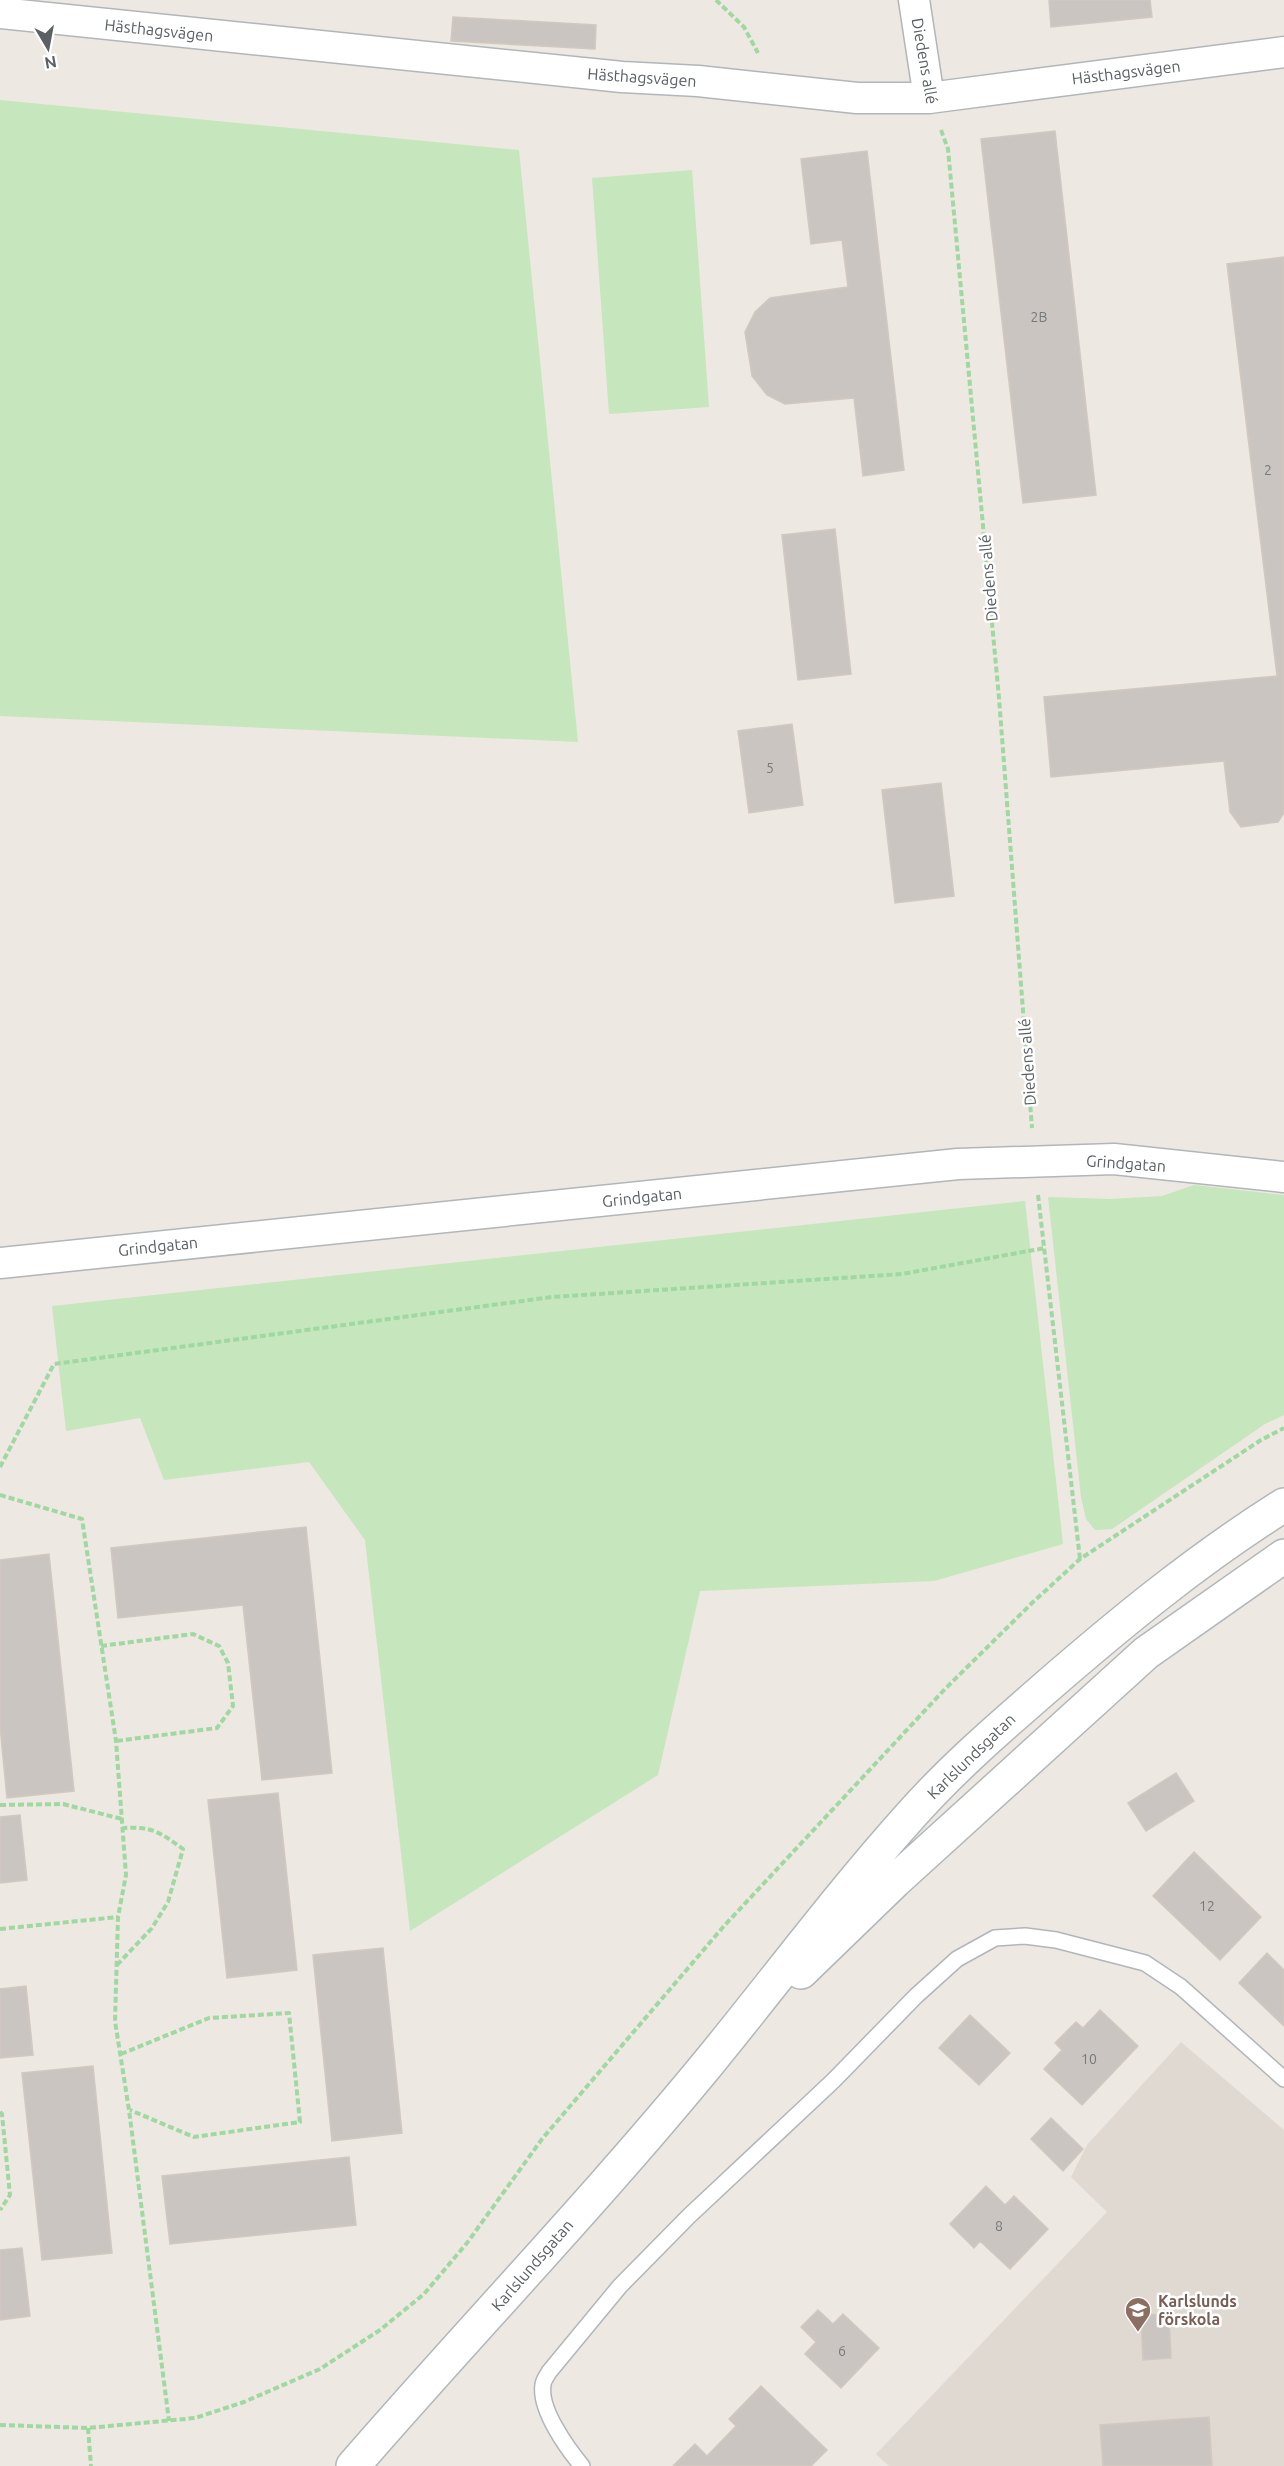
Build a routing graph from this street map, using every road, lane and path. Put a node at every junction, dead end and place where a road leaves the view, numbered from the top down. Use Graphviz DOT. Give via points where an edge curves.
graph roads {
  1 [pos="717,0"];
  2 [pos="914,0"];
  3 [pos="0,13"];
  4 [pos="1284,52"];
  5 [pos="777,89"];
  6 [pos="929,98"];
  7 [pos="1034,1160"];
  8 [pos="1284,1177"];
  9 [pos="1045,1248"];
  10 [pos="0,1263"];
  11 [pos="1284,1428"];
  12 [pos="0,1467"];
  13 [pos="0,1495"];
  14 [pos="1284,1505"];
  15 [pos="1284,1556"];
  16 [pos="1080,1559"];
  17 [pos="101,1646"];
  18 [pos="116,1741"];
  19 [pos="0,1805"];
  20 [pos="122,1819"];
  21 [pos="123,1828"];
  22 [pos="118,1917"];
  23 [pos="0,1929"];
  24 [pos="117,1965"];
  25 [pos="121,2054"];
  26 [pos="709,2061"];
  27 [pos="1284,2079"];
  28 [pos="129,2110"];
  29 [pos="0,2112"];
  30 [pos="0,2210"];
  31 [pos="169,2421"];
  32 [pos="0,2425"];
  33 [pos="88,2428"];
  34 [pos="91,2466"];
  35 [pos="353,2466"];
  36 [pos="582,2466"];
  1 -- 5 [label="path" via="744,27"];
  2 -- 6 [label="street, Diedens allé"];
  3 -- 5 [label="street, Hästhagsvägen" via="622,77"];
  4 -- 6 [label="street, Hästhagsvägen"];
  5 -- 6 [label="street, Hästhagsvägen" via="856,98"];
  6 -- 7 [label="path, Diedens allé" via="948,149 999,698"];
  7 -- 8 [label="street, Grindgatan" via="1114,1159"];
  7 -- 9 [label="path, Diedens allé"];
  7 -- 10 [label="street, Grindgatan" via="958,1164"];
  9 -- 12 [label="path" via="902,1274 552,1297 54,1364"];
  9 -- 16 [label="path, Diedens allé"];
  11 -- 16 [label="path"];
  13 -- 17 [label="path" via="81,1519"];
  14 -- 26 [label="main road, Karlslundsgatan" via="1241,1532 1103,1637 987,1737 912,1814 815,1926"];
  15 -- 26 [label="main road, Karlslundsgatan" via="1146,1653 895,1881"];
  16 -- 31 [label="path" via="945,1689 724,1926 542,2139 467,2243 424,2294 380,2330 320,2369 244,2403 195,2418"];
  17 -- 18 [label="path"];
  17 -- 18 [label="path" via="193,1634 219,1646 228,1663 233,1706 217,1728"];
  18 -- 20 [label="path"];
  19 -- 20 [label="path" via="63,1804"];
  20 -- 21 [label="path"];
  21 -- 22 [label="path" via="126,1875"];
  21 -- 24 [label="path" via="144,1826 183,1848 168,1902 152,1928"];
  22 -- 23 [label="path"];
  22 -- 24 [label="path"];
  24 -- 25 [label="path" via="115,2021"];
  25 -- 28 [label="path"];
  25 -- 28 [label="path" via="209,2018 289,2013 300,2122 194,2137"];
  26 -- 35 [label="main road, Karlslundsgatan"];
  27 -- 36 [label="lane" via="1181,1987 1145,1963 1056,1940 995,1938 957,1959 916,1996 689,2216 620,2286 549,2372 543,2384 544,2401 562,2441"];
  28 -- 31 [label="path"];
  29 -- 30 [label="path" via="10,2195"];
  31 -- 33 [label="path"];
  32 -- 33 [label="path"];
  33 -- 34 [label="path"];
}
